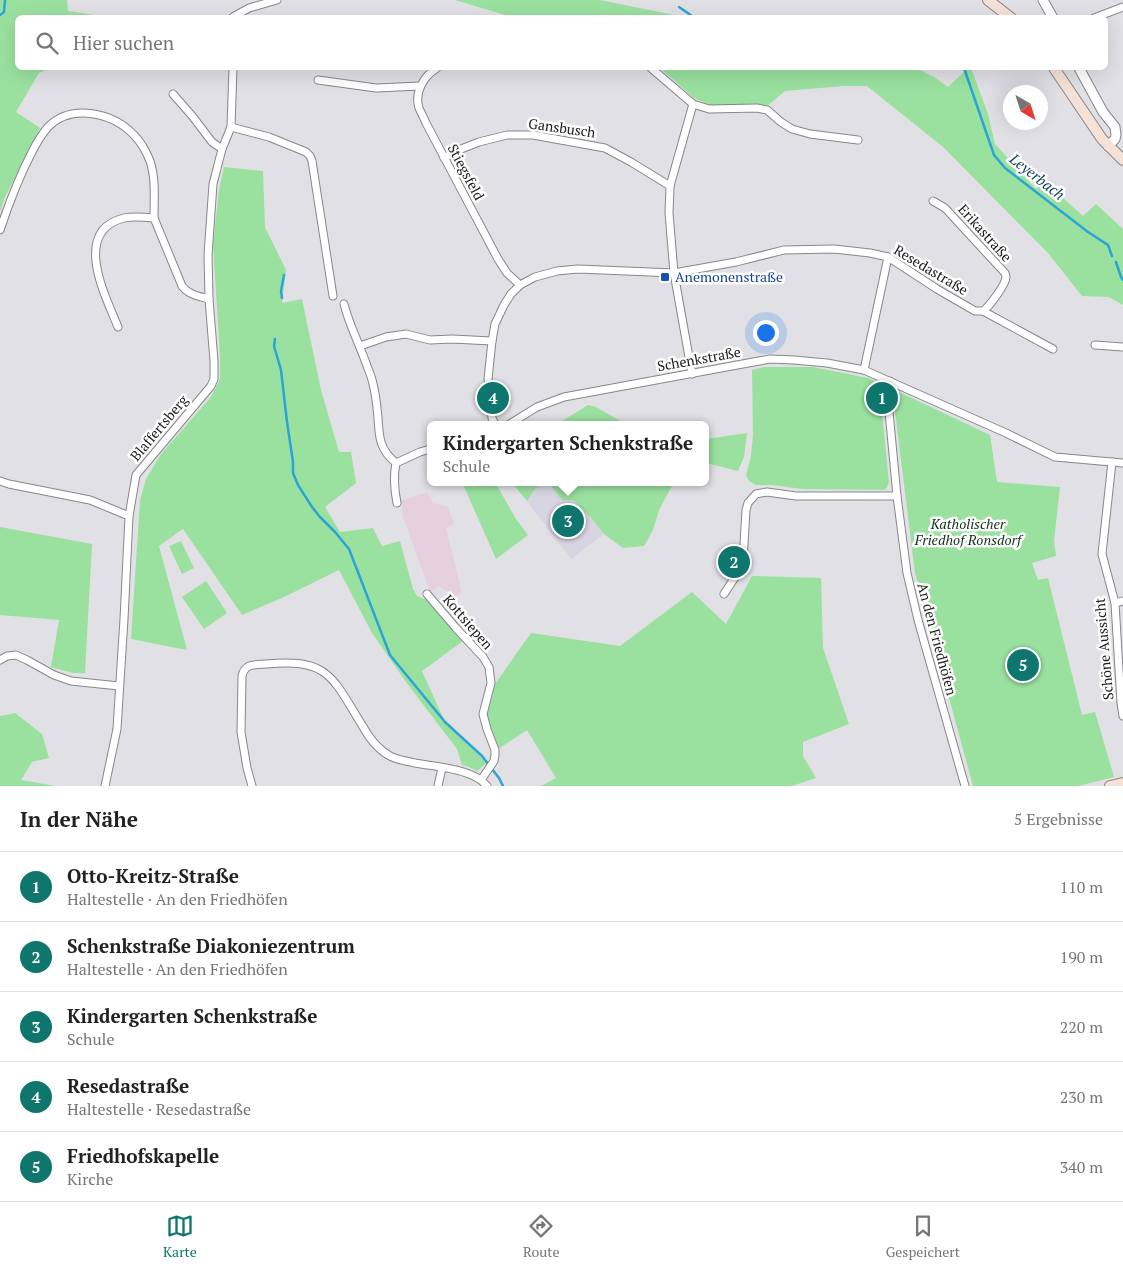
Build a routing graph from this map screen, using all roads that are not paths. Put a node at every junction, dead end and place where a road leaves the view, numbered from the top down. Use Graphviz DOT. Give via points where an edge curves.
graph roads {
  1 [pos="278,0"];
  2 [pos="988,0"];
  3 [pos="1043,0"];
  4 [pos="1123,7"];
  5 [pos="237,15"];
  6 [pos="1007,15"];
  7 [pos="1051,15"];
  8 [pos="1102,15"];
  9 [pos="233,70"];
  10 [pos="433,70"];
  11 [pos="653,70"];
  12 [pos="1055,70"];
  13 [pos="1080,70"];
  14 [pos="318,80"];
  15 [pos="420,86"];
  16 [pos="173,94"];
  17 [pos="693,104"];
  18 [pos="231,127"];
  19 [pos="858,140"];
  20 [pos="1108,146"];
  21 [pos="222,149"];
  22 [pos="444,158"];
  23 [pos="1123,160"];
  24 [pos="670,186"];
  25 [pos="934,200"];
  26 [pos="154,218"];
  27 [pos="0,230"];
  28 [pos="888,257"];
  29 [pos="674,273"];
  30 [pos="520,285"];
  31 [pos="333,296"];
  32 [pos="209,299"];
  33 [pos="344,304"];
  34 [pos="983,311"];
  35 [pos="118,327"];
  36 [pos="492,341"];
  37 [pos="1095,345"];
  38 [pos="360,346"];
  39 [pos="1123,347"];
  40 [pos="1053,349"];
  41 [pos="864,370"];
  42 [pos="692,374"];
  43 [pos="890,381"];
  44 [pos="493,421"];
  45 [pos="514,421"];
  46 [pos="427,450"];
  47 [pos="1112,462"];
  48 [pos="396,463"];
  49 [pos="1123,463"];
  50 [pos="0,481"];
  51 [pos="897,496"];
  52 [pos="397,503"];
  53 [pos="129,516"];
  54 [pos="427,594"];
  55 [pos="724,594"];
  56 [pos="1123,601"];
  57 [pos="1115,603"];
  58 [pos="0,660"];
  59 [pos="119,686"];
  60 [pos="1123,716"];
  61 [pos="442,768"];
  62 [pos="481,780"];
  63 [pos="1123,782"];
  64 [pos="104,786"];
  65 [pos="252,786"];
  66 [pos="438,786"];
  67 [pos="488,786"];
  68 [pos="966,786"];
  69 [pos="1110,786"];
  1 -- 5 [label="street"];
  2 -- 6 [label="main road"];
  3 -- 7 [label="street"];
  4 -- 8 [label="street"];
  9 -- 18 [label="street, Blaffertsberg"];
  10 -- 15 [label="street"];
  11 -- 17 [label="street"];
  12 -- 20 [label="main road"];
  13 -- 20 [label="street" via="1115,127 1115,138"];
  14 -- 15 [label="street" via="376,88"];
  15 -- 22 [label="street, Stiegsfeld" via="418,107"];
  16 -- 21 [label="street" via="212,142"];
  17 -- 19 [label="street" via="709,109 767,110 792,129"];
  17 -- 24 [label="street"];
  18 -- 21 [label="street, Blaffertsberg"];
  18 -- 31 [label="street" via="268,137 310,156"];
  20 -- 23 [label="main road"];
  21 -- 32 [label="street, Blaffertsberg" via="214,184 208,255"];
  22 -- 24 [label="street, Gansbusch" via="479,142 507,135 532,135 605,148"];
  22 -- 30 [label="street, Stiegsfeld" via="498,259"];
  24 -- 29 [label="street"];
  25 -- 34 [label="street, Erikastraße" via="946,208 1005,273 1004,282"];
  26 -- 27 [label="street" via="154,180 150,162 133,134 107,118 91,113 73,113 58,119 36,145"];
  26 -- 32 [label="street" via="182,286 192,295"];
  26 -- 35 [label="street" via="124,218 105,228 98,238 95,249 98,278"];
  28 -- 29 [label="street, Resedastraße" via="834,249 792,249"];
  28 -- 34 [label="street, Resedastraße" via="937,289 975,310"];
  28 -- 41 [label="street"];
  29 -- 30 [label="street, Resedastraße" via="578,269 535,277"];
  29 -- 42 [label="street"];
  30 -- 36 [label="street, Resedastraße" via="504,304"];
  32 -- 53 [label="street, Blaffertsberg" via="214,379 136,475"];
  33 -- 38 [label="street"];
  34 -- 40 [label="street, Resedastraße"];
  36 -- 38 [label="street" via="430,340 406,334"];
  36 -- 44 [label="street, Resedastraße" via="488,379"];
  37 -- 39 [label="street"];
  38 -- 48 [label="street" via="373,382 379,438 384,450"];
  41 -- 42 [label="street, Schenkstraße" via="827,363 770,359"];
  41 -- 43 [label="street, Schenkstraße"];
  42 -- 45 [label="street, Schenkstraße" via="564,397 537,407"];
  43 -- 47 [label="street, Schenkstraße" via="1055,457"];
  43 -- 51 [label="street, An den Friedhöfen" via="887,391"];
  46 -- 48 [label="street"];
  47 -- 49 [label="street, Schenkstraße"];
  47 -- 57 [label="street, Schöne Aussicht" via="1102,554"];
  48 -- 52 [label="street" via="393,486"];
  50 -- 53 [label="street" via="90,500"];
  51 -- 55 [label="street" via="756,494 746,510 744,561"];
  51 -- 68 [label="street, An den Friedhöfen" via="907,574"];
  53 -- 59 [label="street, Blaffertsberg"];
  54 -- 62 [label="street, Kottsiepen" via="489,667 491,683 483,714 495,755"];
  56 -- 57 [label="street"];
  57 -- 60 [label="street, Schöne Aussicht"];
  58 -- 59 [label="street" via="16,655 71,681"];
  59 -- 64 [label="street, Blaffertsberg" via="117,730"];
  61 -- 62 [label="street" via="464,772"];
  61 -- 65 [label="street" via="404,761 383,751 367,734 338,687 322,671 305,664 286,662 248,665 242,676 241,732"];
  61 -- 66 [label="street"];
  62 -- 67 [label="street"];
  63 -- 69 [label="main road"];
}
